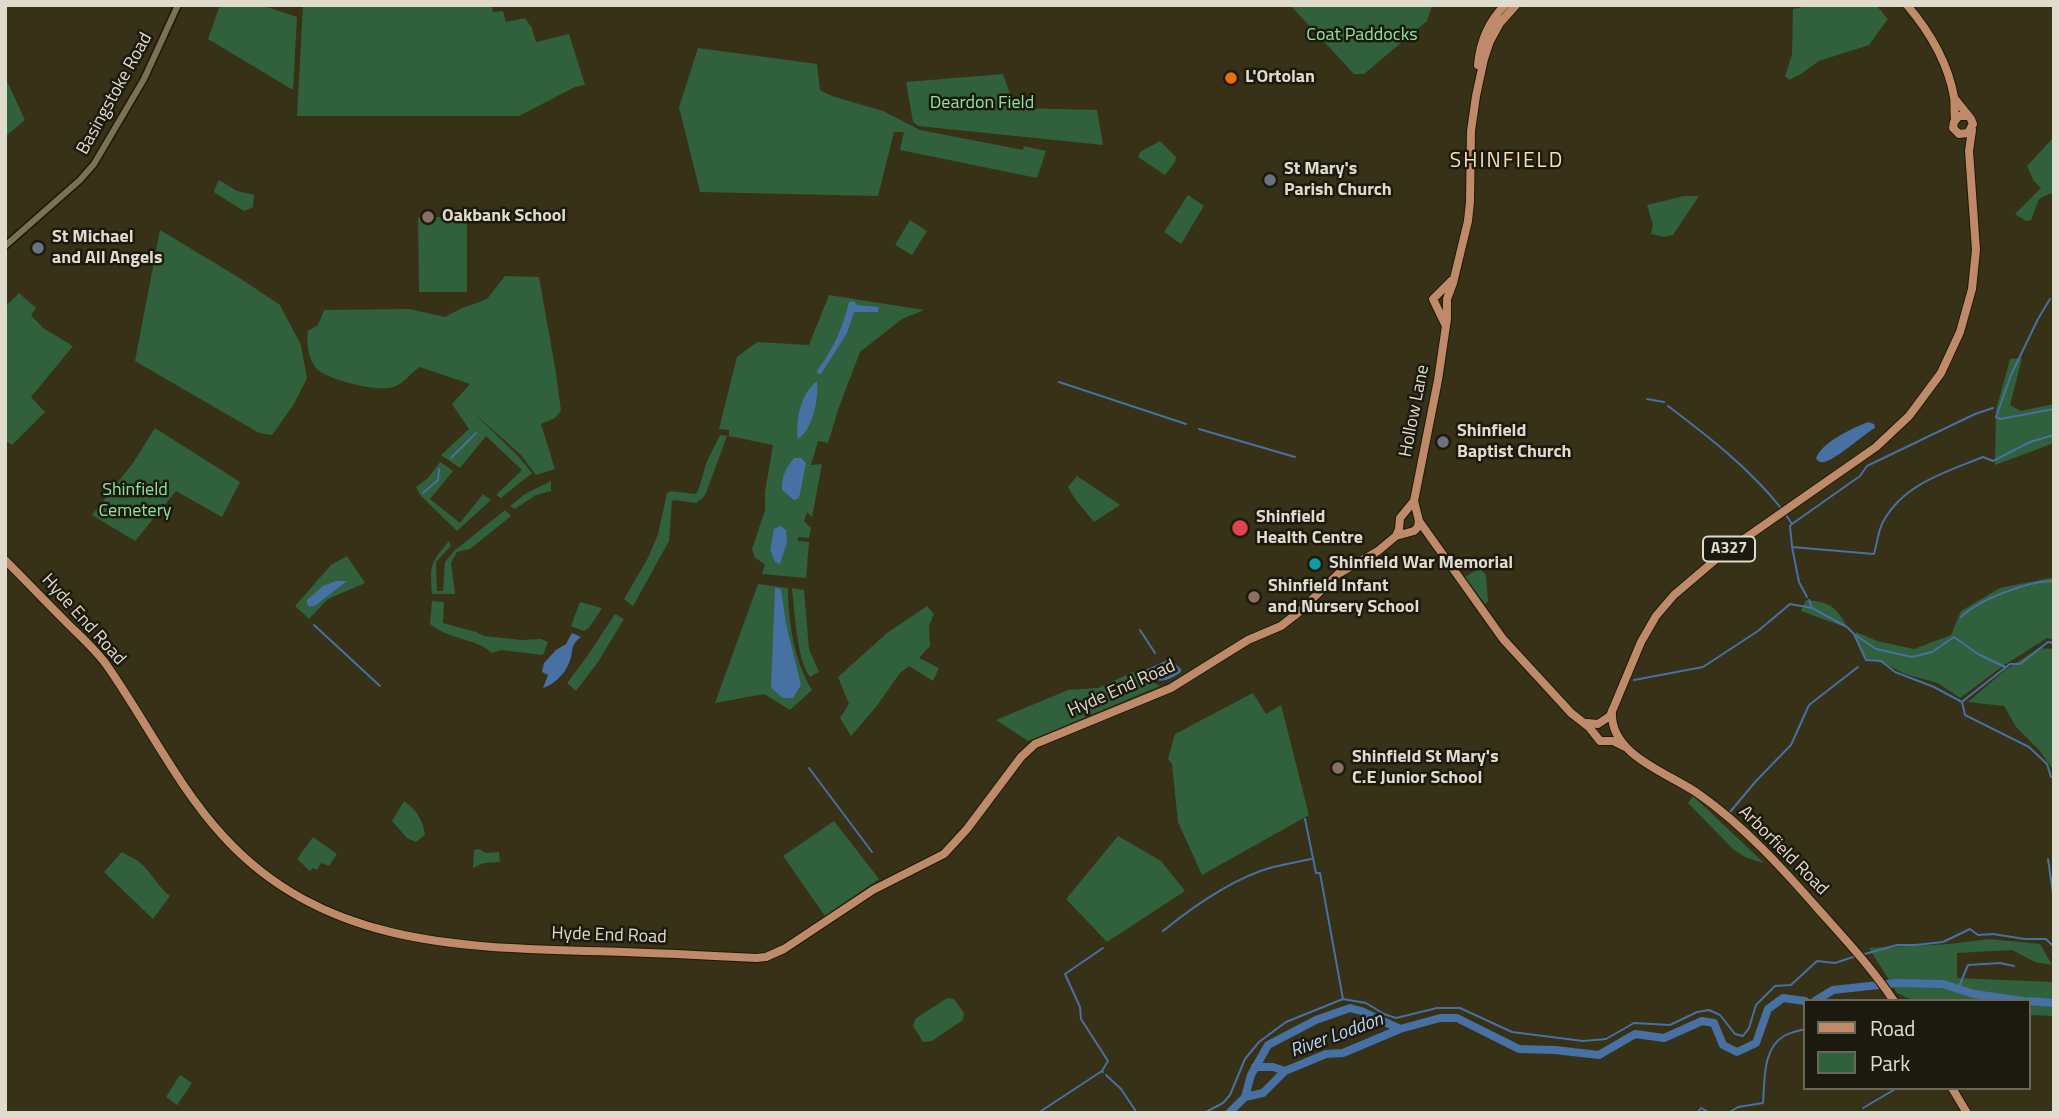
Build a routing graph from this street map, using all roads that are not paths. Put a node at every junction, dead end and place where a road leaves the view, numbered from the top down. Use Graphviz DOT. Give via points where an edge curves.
graph roads {
  1 [pos="178,5"];
  2 [pos="1506,5"];
  3 [pos="1516,5"];
  4 [pos="1907,5"];
  5 [pos="1498,13"];
  6 [pos="1955,99"];
  7 [pos="1967,116"];
  8 [pos="1955,119"];
  9 [pos="1972,130"];
  10 [pos="1959,134"];
  11 [pos="1969,151"];
  12 [pos="5,246"];
  13 [pos="1444,298"];
  14 [pos="1446,327"];
  15 [pos="1414,501"];
  16 [pos="1406,512"];
  17 [pos="1418,519"];
  18 [pos="1400,526"];
  19 [pos="1411,531"];
  20 [pos="1396,536"];
  21 [pos="1432,539"];
  22 [pos="5,560"];
  23 [pos="1612,711"];
  24 [pos="1584,722"];
  25 [pos="1601,722"];
  26 [pos="1614,728"];
  27 [pos="1595,734"];
  28 [pos="1609,741"];
  29 [pos="1627,748"];
  30 [pos="1893,999"];
  31 [pos="1953,1090"];
  32 [pos="1967,1113"];
  1 -- 12 [label="street, Basingstoke Road" via="144,79 94,164"];
  2 -- 5 [label="main road"];
  3 -- 5 [label="main road"];
  4 -- 6 [label="main road" via="1934,43"];
  5 -- 13 [label="main road" via="1480,49 1468,221 1454,278"];
  6 -- 7 [label="main road"];
  6 -- 8 [label="main road"];
  7 -- 8 [label="main road"];
  7 -- 9 [label="main road"];
  8 -- 10 [label="main road" via="1953,128"];
  9 -- 10 [label="main road"];
  9 -- 11 [label="main road, A327"];
  10 -- 11 [label="main road, A327"];
  11 -- 23 [label="main road, A327" via="1975,267 1970,302 1941,373 1909,416 1876,447 1721,555 1674,595 1650,625"];
  13 -- 14 [label="main road, Hollow Lane"];
  13 -- 14 [label="main road" via="1436,294 1433,299"];
  14 -- 15 [label="main road, Hollow Lane"];
  15 -- 16 [label="main road, Hollow Lane"];
  15 -- 17 [label="main road, Hollow Lane"];
  16 -- 17 [label="main road"];
  16 -- 18 [label="main road"];
  17 -- 19 [label="main road"];
  17 -- 21 [label="main road"];
  18 -- 19 [label="main road"];
  18 -- 20 [label="main road"];
  19 -- 20 [label="main road"];
  19 -- 21 [label="main road"];
  20 -- 22 [label="main road, Hyde End Road" via="1338,574 1281,626 1233,649 1171,688 1035,744 944,855 873,890 774,954 756,958 514,949 422,939 374,929 326,910 260,870 224,837 103,660"];
  21 -- 24 [label="main road" via="1503,639"];
  23 -- 25 [label="main road, A327"];
  23 -- 26 [label="main road, A327"];
  24 -- 25 [label="main road"];
  24 -- 27 [label="main road"];
  25 -- 26 [label="main road"];
  25 -- 27 [label="main road, A327"];
  26 -- 28 [label="main road"];
  26 -- 29 [label="main road, Arborfield Road"];
  27 -- 28 [label="main road" via="1601,741"];
  28 -- 29 [label="main road, Arborfield Road"];
  29 -- 30 [label="main road, Arborfield Road" via="1723,813 1787,875"];
  31 -- 32 [label="main road"];
}
